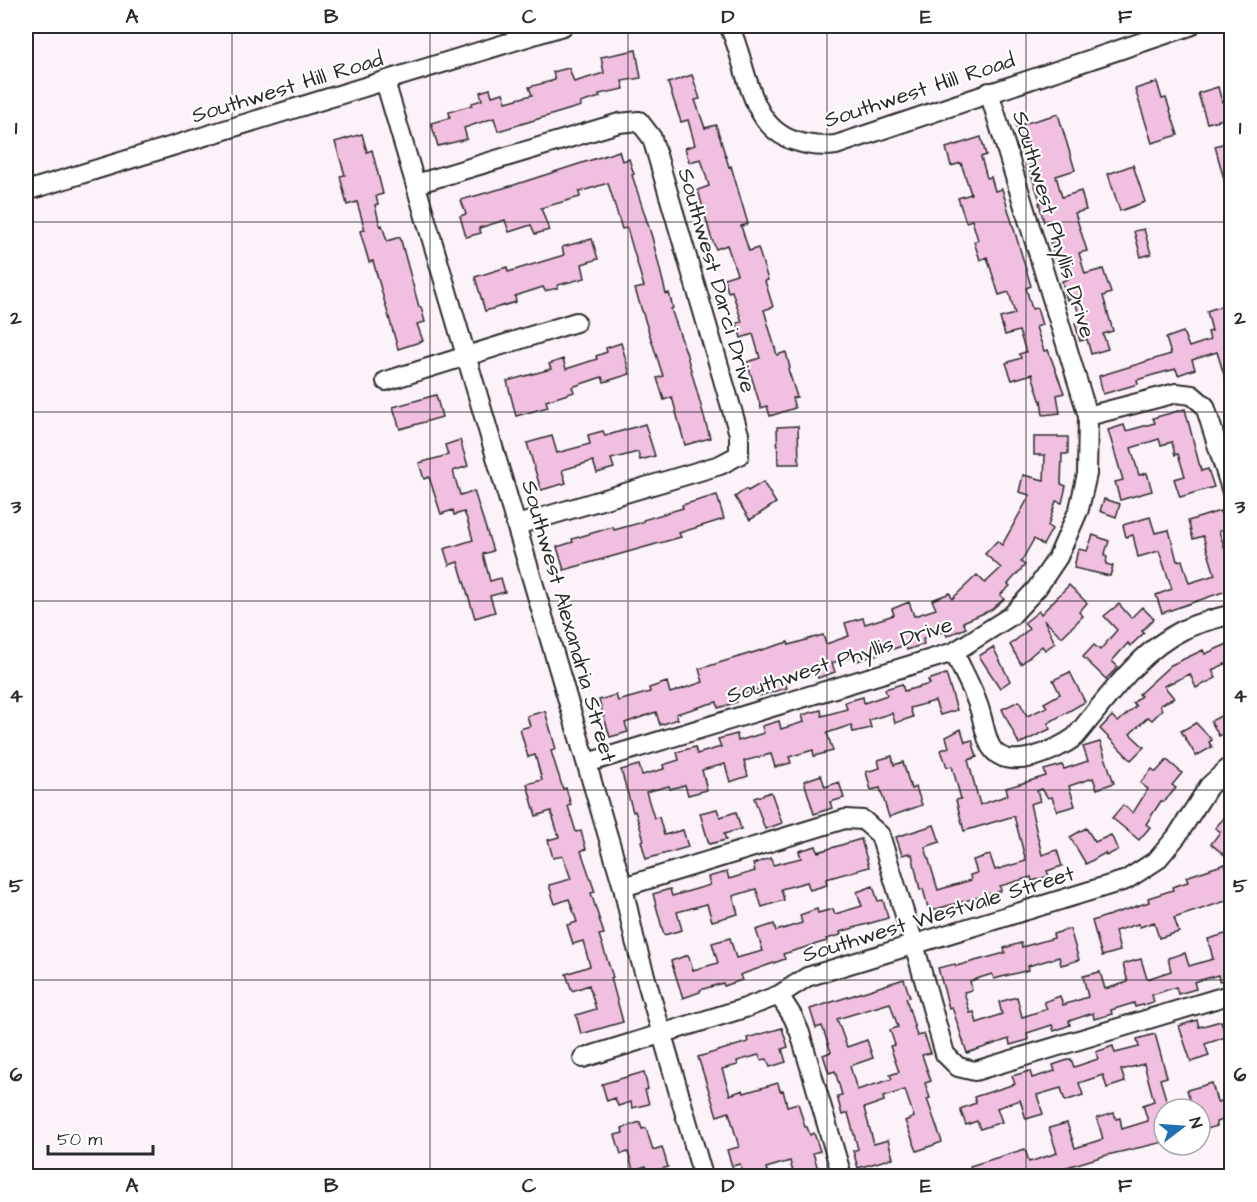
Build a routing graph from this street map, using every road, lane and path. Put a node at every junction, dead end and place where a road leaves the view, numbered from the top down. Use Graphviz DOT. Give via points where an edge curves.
graph roads {
  1 [pos="563,26"];
  2 [pos="729,26"];
  3 [pos="1190,26"];
  4 [pos="385,81"];
  5 [pos="989,92"];
  6 [pos="416,184"];
  7 [pos="26,191"];
  8 [pos="576,322"];
  9 [pos="467,356"];
  10 [pos="386,381"];
  11 [pos="1088,416"];
  12 [pos="1232,492"];
  13 [pos="517,525"];
  14 [pos="1232,614"];
  15 [pos="954,652"];
  16 [pos="587,763"];
  17 [pos="1232,765"];
  18 [pos="623,887"];
  19 [pos="914,944"];
  20 [pos="1232,994"];
  21 [pos="779,995"];
  22 [pos="661,1033"];
  23 [pos="583,1058"];
  24 [pos="703,1176"];
  25 [pos="842,1176"];
  1 -- 4 [label="street, Southwest Hill Road"];
  2 -- 5 [label="street, Southwest Hill Road" via="762,116 775,130 810,146 836,145"];
  3 -- 5 [label="street, Southwest Hill Road"];
  4 -- 6 [label="street, Southwest Alexandria Street"];
  4 -- 7 [label="street, Southwest Hill Road"];
  5 -- 11 [label="street, Southwest Phyllis Drive"];
  6 -- 9 [label="street, Southwest Alexandria Street"];
  6 -- 13 [label="street, Southwest Darci Drive" via="619,123 639,121 652,138 738,434 739,455 720,465"];
  8 -- 9 [label="street"];
  9 -- 10 [label="street"];
  9 -- 13 [label="street, Southwest Alexandria Street"];
  11 -- 12 [label="street" via="1176,393 1192,395 1205,406"];
  11 -- 15 [label="street, Southwest Phyllis Drive" via="1087,474 1079,509 1058,557 1011,616"];
  13 -- 16 [label="street, Southwest Alexandria Street"];
  14 -- 15 [label="street" via="1185,628 1168,638 1146,655 1075,736 1060,747 1017,760 1008,760 992,747"];
  15 -- 16 [label="street, Southwest Phyllis Drive"];
  16 -- 18 [label="street, Southwest Alexandria Street"];
  17 -- 19 [label="street, Southwest Westvale Street" via="1209,786 1157,860 1126,880"];
  18 -- 19 [label="street" via="845,819 863,820 880,835"];
  18 -- 22 [label="street, Southwest Alexandria Street" via="634,942"];
  19 -- 20 [label="street" via="945,1054 958,1067 975,1071"];
  19 -- 21 [label="street, Southwest Westvale Street" via="807,977"];
  21 -- 22 [label="street, Southwest Westvale Street"];
  21 -- 25 [label="street" via="801,1033"];
  22 -- 23 [label="street, Southwest Westvale Street"];
  22 -- 24 [label="street, Southwest Alexandria Street"];
}
